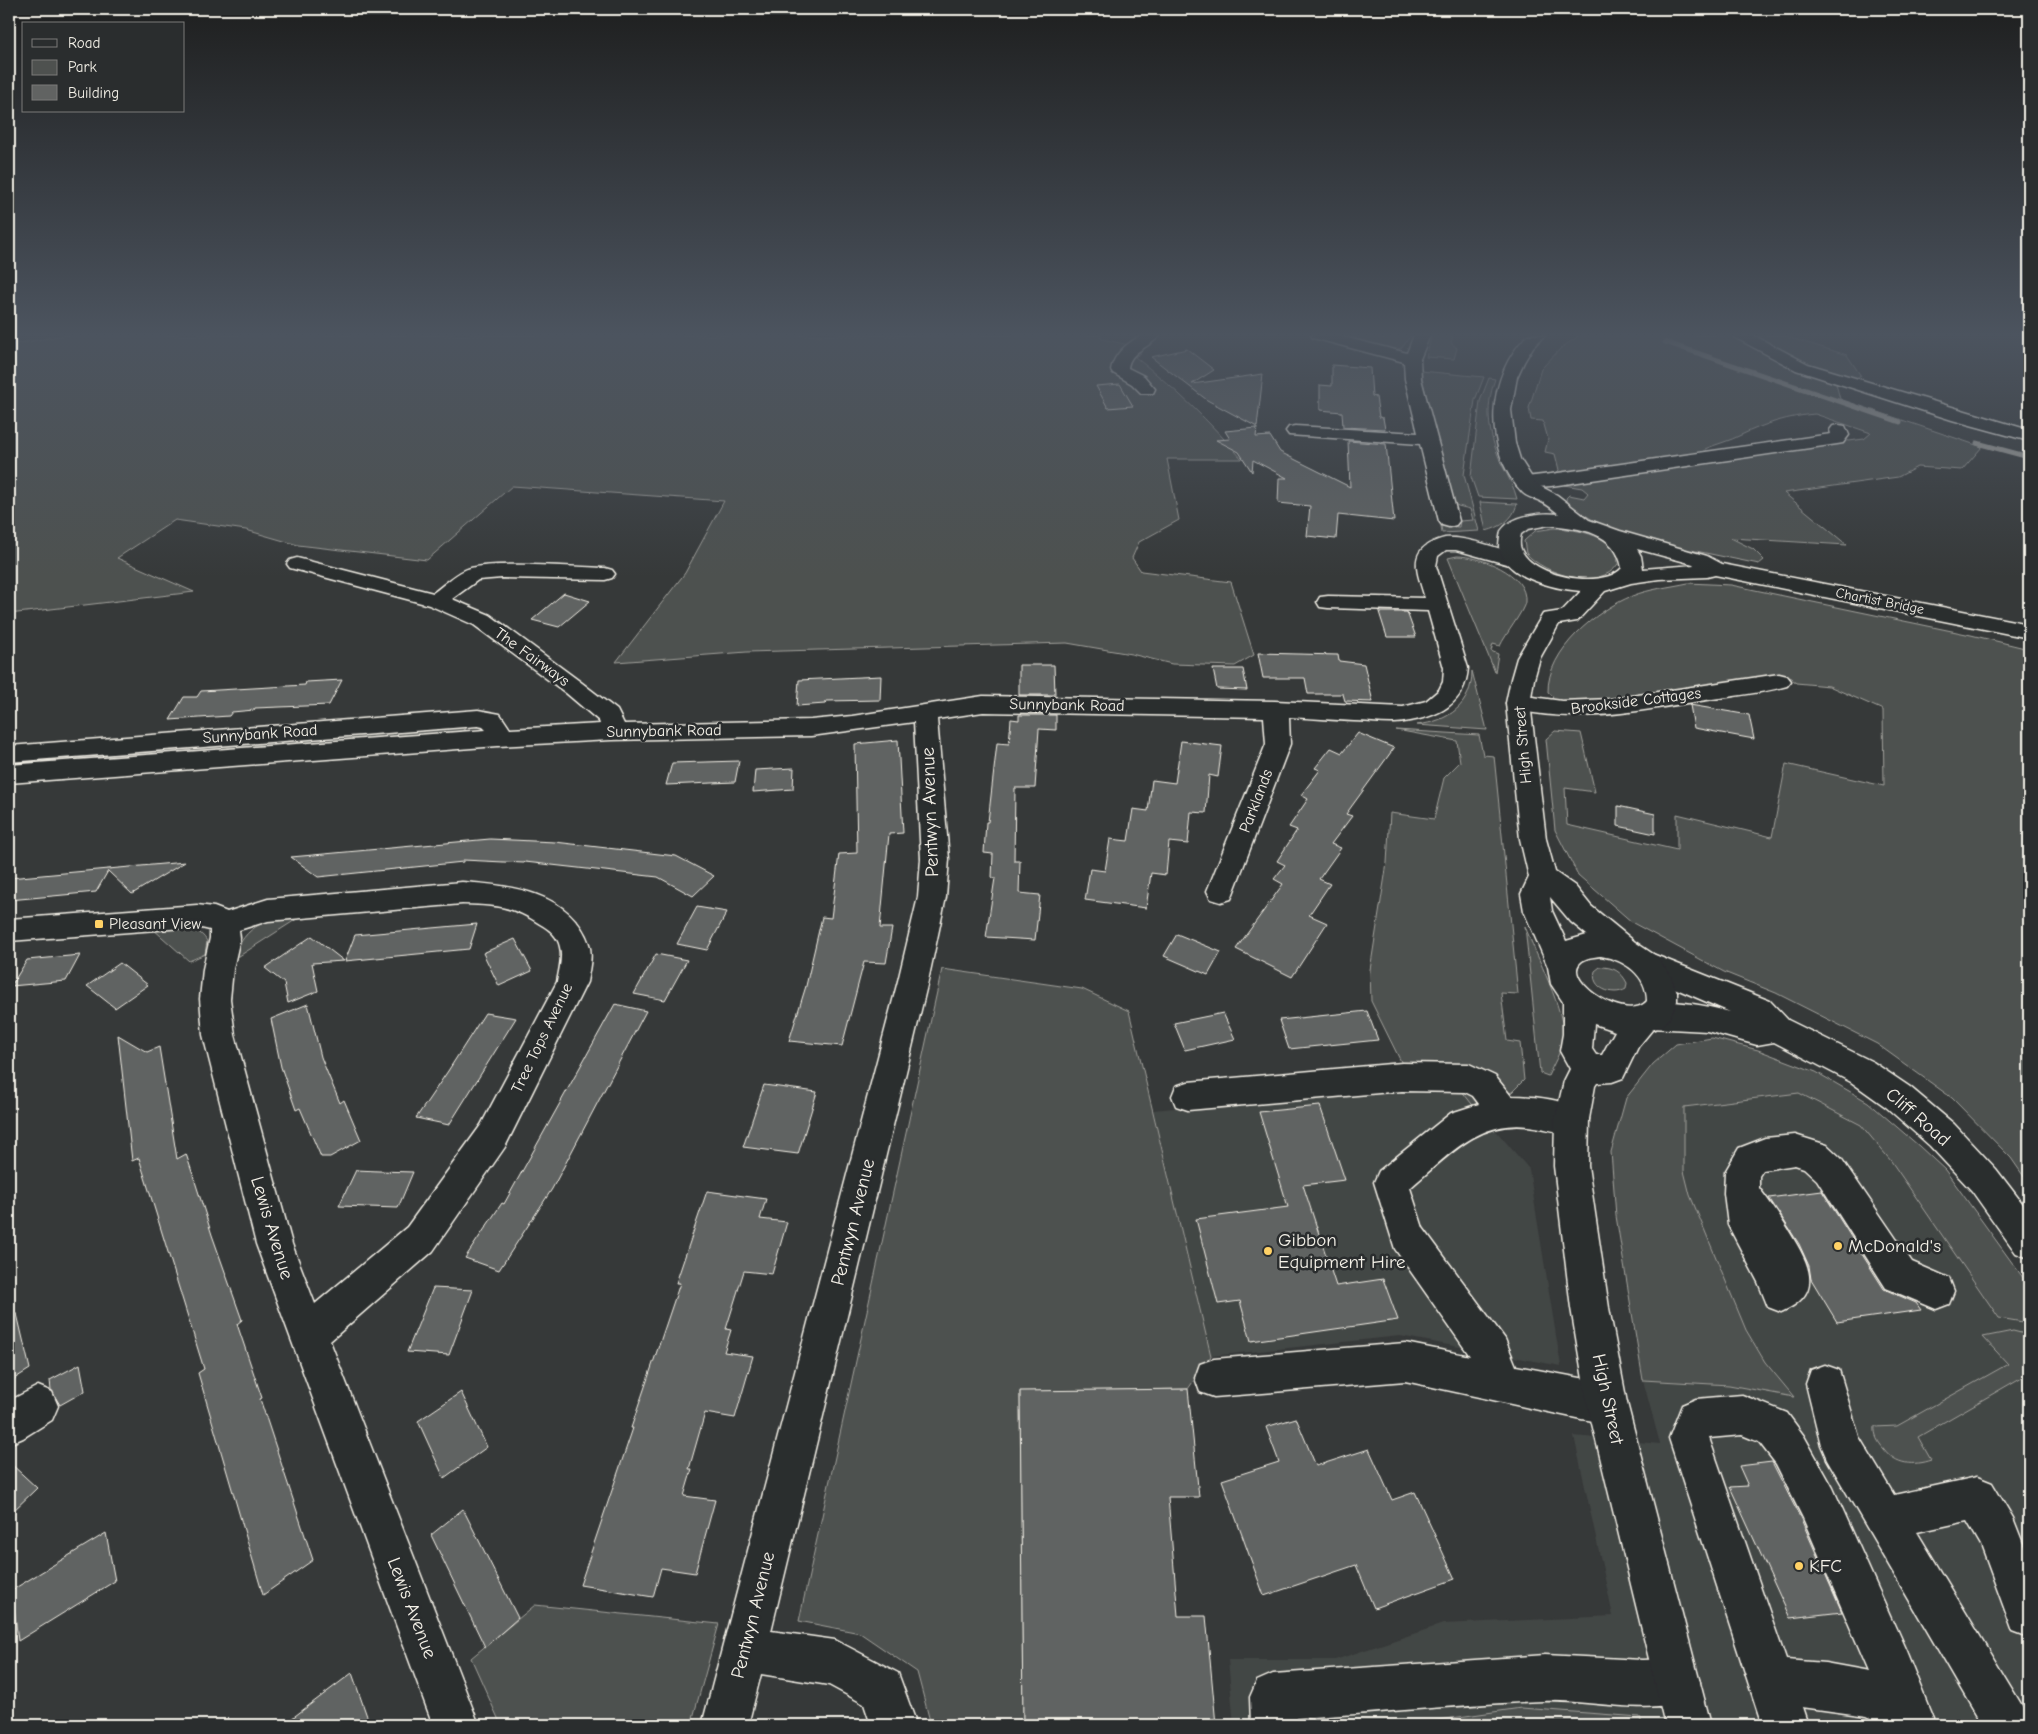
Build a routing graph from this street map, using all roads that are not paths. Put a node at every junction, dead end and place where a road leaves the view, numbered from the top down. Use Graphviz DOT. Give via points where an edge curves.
graph roads {
  1 [pos="1423,416"];
  2 [pos="1502,416"];
  3 [pos="1958,416"];
  4 [pos="1303,427"];
  5 [pos="1839,430"];
  6 [pos="2029,436"];
  7 [pos="1429,439"];
  8 [pos="1528,486"];
  9 [pos="1454,516"];
  10 [pos="1588,525"];
  11 [pos="1516,528"];
  12 [pos="1610,535"];
  13 [pos="1462,544"];
  14 [pos="297,564"];
  15 [pos="1525,567"];
  16 [pos="1723,570"];
  17 [pos="605,574"];
  18 [pos="1625,578"];
  19 [pos="1598,586"];
  20 [pos="437,600"];
  21 [pos="1328,602"];
  22 [pos="1438,605"];
  23 [pos="1551,618"];
  24 [pos="2029,631"];
  25 [pos="1779,681"];
  26 [pos="1518,703"];
  27 [pos="1275,709"];
  28 [pos="925,713"];
  29 [pos="611,732"];
  30 [pos="498,738"];
  31 [pos="9,754"];
  32 [pos="9,774"];
  33 [pos="1543,877"];
  34 [pos="1221,891"];
  35 [pos="224,924"];
  36 [pos="9,930"];
  37 [pos="1634,956"];
  38 [pos="1562,965"];
  39 [pos="1578,1000"];
  40 [pos="1647,1017"];
  41 [pos="1777,1029"];
  42 [pos="1588,1070"];
  43 [pos="1188,1096"];
  44 [pos="1503,1112"];
  45 [pos="1572,1119"];
  46 [pos="2029,1241"];
  47 [pos="1936,1292"];
  48 [pos="1781,1294"];
  49 [pos="308,1335"];
  50 [pos="1214,1378"];
  51 [pos="1503,1382"];
  52 [pos="1825,1384"];
  53 [pos="1607,1402"];
  54 [pos="1885,1518"];
  55 [pos="2029,1616"];
  56 [pos="745,1649"];
  57 [pos="1771,1681"];
  58 [pos="1677,1682"];
  59 [pos="1273,1711"];
  60 [pos="1910,1720"];
  61 [pos="456,1725"];
  62 [pos="725,1725"];
  63 [pos="894,1725"];
  64 [pos="1688,1725"];
  65 [pos="1785,1725"];
  66 [pos="2008,1725"];
  1 -- 7 [label="street"];
  2 -- 8 [label="street" via="1507,446"];
  3 -- 6 [label="street"];
  4 -- 7 [label="street"];
  5 -- 8 [label="street" via="1837,439"];
  7 -- 9 [label="street"];
  8 -- 10 [label="street"];
  8 -- 11 [label="street" via="1525,506"];
  10 -- 11 [label="street, Sunnybank Road" via="1549,519"];
  10 -- 12 [label="street"];
  11 -- 13 [label="street, Sunnybank Road" via="1470,539"];
  11 -- 15 [label="street" via="1507,541 1510,552"];
  12 -- 16 [label="street" via="1700,560"];
  12 -- 18 [label="street" via="1620,540 1633,558 1633,569"];
  13 -- 15 [label="street, Sunnybank Road"];
  13 -- 22 [label="street, Sunnybank Road" via="1441,546 1431,551 1426,559"];
  14 -- 20 [label="street, The Fairways"];
  15 -- 19 [label="street, Sunnybank Road" via="1564,584"];
  15 -- 23 [label="street" via="1545,597 1545,609"];
  16 -- 18 [label="street"];
  16 -- 24 [label="street, Chartist Bridge"];
  17 -- 20 [label="street" via="473,574"];
  18 -- 19 [label="street"];
  19 -- 23 [label="street" via="1569,616"];
  20 -- 29 [label="street, The Fairways" via="482,620 574,688 608,716 612,723"];
  21 -- 22 [label="street"];
  22 -- 27 [label="street, Sunnybank Road" via="1456,668 1455,682 1448,695 1434,706 1403,715"];
  23 -- 26 [label="street, High Street" via="1526,662"];
  25 -- 26 [label="street, Brookside Cottages" via="1747,678 1612,707 1562,709"];
  26 -- 33 [label="street, High Street" via="1531,822"];
  27 -- 28 [label="street, Sunnybank Road" via="983,704"];
  27 -- 34 [label="street, Parklands" via="1278,744"];
  28 -- 29 [label="street, Sunnybank Road" via="810,728"];
  28 -- 56 [label="street, Pentwyn Avenue" via="935,859 932,898"];
  29 -- 30 [label="street, Sunnybank Road"];
  30 -- 31 [label="street, Sunnybank Road" via="498,728 491,720 478,718"];
  30 -- 32 [label="street, Sunnybank Road"];
  33 -- 37 [label="street" via="1566,894 1581,914"];
  33 -- 38 [label="street, High Street" via="1535,894 1538,911"];
  35 -- 36 [label="street" via="214,918 197,916"];
  35 -- 49 [label="street, Lewis Avenue" via="216,999 219,1035 274,1244"];
  35 -- 49 [label="street, Tree Tops Avenue" via="268,910 462,894 499,895 532,904 562,923 575,945 572,982 493,1136 420,1238"];
  37 -- 38 [label="street" via="1601,944 1585,945 1575,948"];
  37 -- 40 [label="street" via="1656,975 1662,988 1659,1009"];
  37 -- 41 [label="street, Cliff Road" via="1759,1010"];
  38 -- 39 [label="street" via="1564,978"];
  39 -- 40 [label="street" via="1606,1017 1624,1021"];
  39 -- 42 [label="street" via="1576,1051"];
  40 -- 41 [label="street" via="1707,1018 1757,1032"];
  40 -- 42 [label="street" via="1627,1038 1612,1068"];
  41 -- 46 [label="street, Cliff Road" via="1862,1072 1898,1097 1978,1174"];
  42 -- 45 [label="street, High Street" via="1580,1081"];
  43 -- 44 [label="street" via="1402,1077 1452,1077 1469,1078 1484,1086"];
  44 -- 45 [label="street" via="1527,1111"];
  44 -- 51 [label="street" via="1462,1124 1391,1182 1408,1237 1491,1353"];
  45 -- 53 [label="street, High Street" via="1571,1166 1590,1308"];
  47 -- 48 [label="street" via="1899,1275 1829,1169 1815,1156 1795,1150 1765,1153 1750,1159 1742,1172 1741,1193 1746,1225"];
  49 -- 61 [label="street, Lewis Avenue"];
  50 -- 51 [label="street" via="1405,1362"];
  51 -- 53 [label="street"];
  52 -- 54 [label="street" via="1841,1444"];
  53 -- 58 [label="street, High Street"];
  54 -- 55 [label="street" via="1977,1498 1998,1533"];
  54 -- 66 [label="street"];
  56 -- 62 [label="street, Pentwyn Avenue"];
  56 -- 63 [label="street" via="835,1663 882,1689"];
  57 -- 60 [label="street" via="1864,1692 1888,1699"];
  57 -- 60 [label="street" via="1689,1438 1696,1419 1742,1415 1773,1427 1790,1450 1818,1502"];
  57 -- 65 [label="street"];
  58 -- 59 [label="street" via="1546,1678"];
  58 -- 64 [label="street, High Street"];
}
